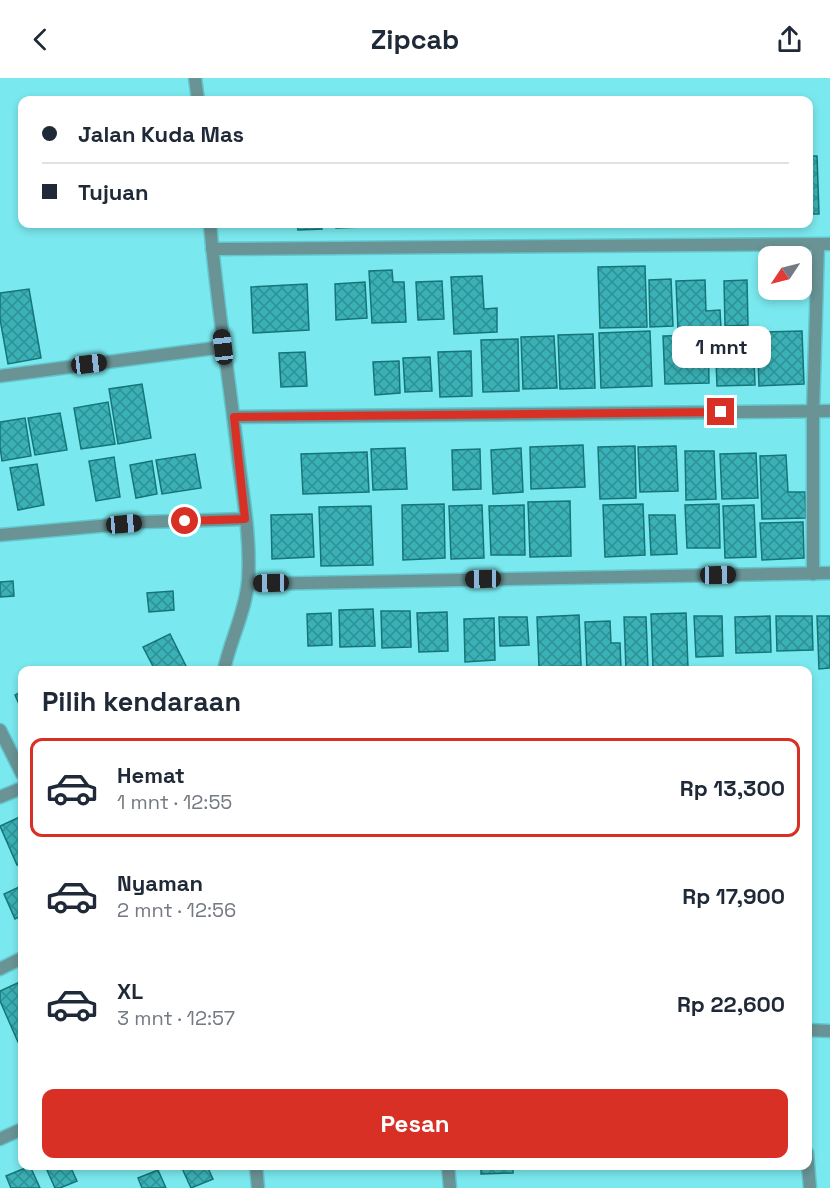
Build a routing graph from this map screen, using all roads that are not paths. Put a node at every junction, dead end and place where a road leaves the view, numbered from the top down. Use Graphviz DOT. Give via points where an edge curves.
graph roads {
  1 [pos="195,78"];
  2 [pos="197,96"];
  3 [pos="210,228"];
  4 [pos="824,245"];
  5 [pos="212,249"];
  6 [pos="223,347"];
  7 [pos="0,376"];
  8 [pos="830,411"];
  9 [pos="813,412"];
  10 [pos="234,417"];
  11 [pos="245,519"];
  12 [pos="0,535"];
  13 [pos="830,573"];
  14 [pos="813,574"];
  15 [pos="248,584"];
  16 [pos="225,666"];
  17 [pos="0,730"];
  18 [pos="18,766"];
  19 [pos="18,790"];
  20 [pos="0,797"];
  21 [pos="18,960"];
  22 [pos="0,969"];
  23 [pos="812,1030"];
  24 [pos="830,1031"];
  25 [pos="18,1131"];
  26 [pos="0,1140"];
  27 [pos="256,1170"];
  28 [pos="448,1170"];
  29 [pos="808,1170"];
  30 [pos="258,1188"];
  31 [pos="450,1188"];
  32 [pos="810,1188"];
  1 -- 2 [label="street"];
  3 -- 5 [label="street"];
  4 -- 5 [label="street"];
  4 -- 9 [label="street"];
  5 -- 6 [label="street"];
  6 -- 7 [label="street"];
  6 -- 10 [label="street"];
  8 -- 9 [label="street"];
  9 -- 10 [label="street"];
  9 -- 14 [label="street"];
  10 -- 11 [label="street"];
  11 -- 12 [label="street" via="144,522"];
  11 -- 15 [label="street"];
  13 -- 14 [label="street"];
  14 -- 15 [label="street"];
  15 -- 16 [label="street"];
  17 -- 18 [label="street"];
  19 -- 20 [label="street"];
  21 -- 22 [label="street"];
  23 -- 24 [label="street"];
  25 -- 26 [label="street"];
  27 -- 30 [label="street"];
  28 -- 31 [label="street"];
  29 -- 32 [label="street"];
}
